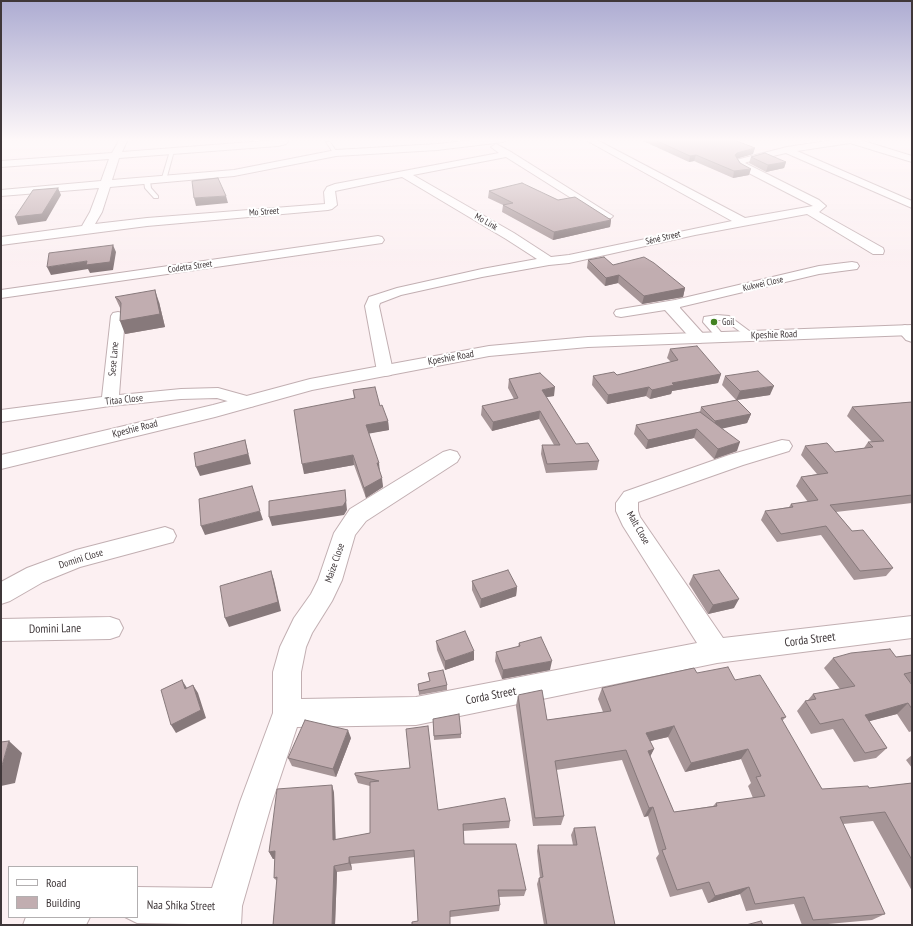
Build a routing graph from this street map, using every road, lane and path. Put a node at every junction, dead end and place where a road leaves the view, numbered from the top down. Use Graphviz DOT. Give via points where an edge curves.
graph roads {
  1 [pos="134,182"];
  2 [pos="147,182"];
  3 [pos="361,182"];
  4 [pos="418,182"];
  5 [pos="553,182"];
  6 [pos="669,182"];
  7 [pos="775,182"];
  8 [pos="860,182"];
  9 [pos="104,185"];
  10 [pos="1,193"];
  11 [pos="156,197"];
  12 [pos="912,205"];
  13 [pos="810,211"];
  14 [pos="607,216"];
  15 [pos="743,222"];
  16 [pos="86,229"];
  17 [pos="378,240"];
  18 [pos="1,241"];
  19 [pos="878,251"];
  20 [pos="549,261"];
  21 [pos="852,266"];
  22 [pos="1,294"];
  23 [pos="675,304"];
  24 [pos="621,313"];
  25 [pos="118,316"];
  26 [pos="910,332"];
  27 [pos="699,338"];
  28 [pos="385,371"];
  29 [pos="110,401"];
  30 [pos="248,402"];
  31 [pos="1,416"];
  32 [pos="782,446"];
  33 [pos="450,456"];
  34 [pos="1,462"];
  35 [pos="164,536"];
  36 [pos="1,594"];
  37 [pos="912,627"];
  38 [pos="110,628"];
  39 [pos="1,630"];
  40 [pos="717,651"];
  41 [pos="286,713"];
  42 [pos="138,905"];
  43 [pos="223,916"];
  44 [pos="68,918"];
  45 [pos="41,925"];
  1 -- 9 [label="street"];
  2 -- 11 [label="lane" via="148,188"];
  3 -- 16 [label="street, Mo Street" via="331,189 331,205 328,207"];
  4 -- 20 [label="street, Mo Link"];
  5 -- 14 [label="street"];
  6 -- 15 [label="street"];
  7 -- 13 [label="street" via="820,206"];
  8 -- 12 [label="street"];
  9 -- 10 [label="street"];
  9 -- 16 [label="street" via="96,212"];
  13 -- 15 [label="street, Séné Street"];
  13 -- 19 [label="street"];
  15 -- 20 [label="street, Séné Street" via="595,254"];
  16 -- 18 [label="street, Mo Street"];
  17 -- 22 [label="street, Codetta Street"];
  20 -- 28 [label="street, Séné Street" via="422,286 374,300 372,303"];
  21 -- 23 [label="street, Kukwei Close" via="819,270"];
  23 -- 24 [label="street, Kukwei Close"];
  23 -- 27 [label="street" via="672,309"];
  25 -- 29 [label="street, Sese Lane"];
  26 -- 27 [label="street, Kpeshie Road"];
  27 -- 28 [label="street, Kpeshie Road" via="523,347"];
  28 -- 30 [label="street, Kpeshie Road"];
  29 -- 30 [label="street, Titaa Close" via="218,393"];
  29 -- 31 [label="street, Titaa Close"];
  30 -- 34 [label="street, Kpeshie Road"];
  32 -- 40 [label="street, Malt Close" via="631,497 627,502 631,520"];
  33 -- 41 [label="street, Maize Close" via="358,515 345,533 330,580 293,647 287,672"];
  35 -- 36 [label="street, Domini Close" via="76,559 35,575"];
  37 -- 40 [label="street, Corda Street"];
  38 -- 39 [label="street, Domini Lane"];
  40 -- 41 [label="street, Corda Street" via="416,711"];
  41 -- 43 [label="street" via="256,802"];
  42 -- 43 [label="street, Naa Shika Street"];
  44 -- 45 [label="street"];
}
